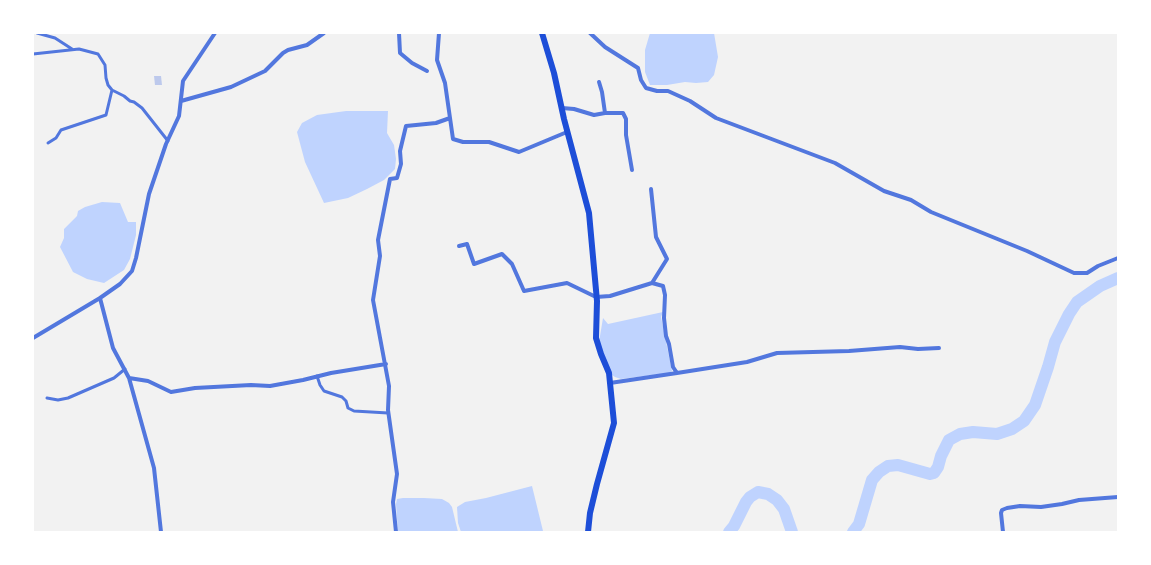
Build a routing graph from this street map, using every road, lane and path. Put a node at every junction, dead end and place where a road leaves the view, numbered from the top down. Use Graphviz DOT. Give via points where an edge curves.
graph roads {
  1 [pos="37,33"];
  2 [pos="215,33"];
  3 [pos="324,33"];
  4 [pos="399,33"];
  5 [pos="440,33"];
  6 [pos="542,33"];
  7 [pos="590,33"];
  8 [pos="72,49"];
  9 [pos="33,54"];
  10 [pos="427,72"];
  11 [pos="599,82"];
  12 [pos="112,90"];
  13 [pos="181,101"];
  14 [pos="561,108"];
  15 [pos="605,113"];
  16 [pos="450,118"];
  17 [pos="567,132"];
  18 [pos="168,141"];
  19 [pos="48,143"];
  20 [pos="632,170"];
  21 [pos="651,189"];
  22 [pos="459,246"];
  23 [pos="1118,258"];
  24 [pos="652,283"];
  25 [pos="597,297"];
  26 [pos="100,298"];
  27 [pos="33,338"];
  28 [pos="939,348"];
  29 [pos="386,364"];
  30 [pos="125,369"];
  31 [pos="677,374"];
  32 [pos="317,376"];
  33 [pos="129,378"];
  34 [pos="610,383"];
  35 [pos="47,398"];
  36 [pos="388,413"];
  37 [pos="1118,497"];
  38 [pos="161,532"];
  39 [pos="396,532"];
  40 [pos="588,532"];
  41 [pos="1004,532"];
  1 -- 8 [label="street"];
  2 -- 13 [label="street" via="183,81"];
  3 -- 13 [label="street" via="307,45 283,53 265,71 231,87"];
  4 -- 10 [label="street" via="400,53"];
  5 -- 16 [label="street" via="437,60"];
  6 -- 14 [label="main road"];
  7 -- 23 [label="street" via="638,68 646,88 668,91 716,118 835,163 939,216 1074,273 1087,273"];
  8 -- 9 [label="street"];
  8 -- 12 [label="street" via="98,54"];
  11 -- 15 [label="street"];
  12 -- 18 [label="street" via="142,108"];
  12 -- 19 [label="street" via="106,115 61,130"];
  13 -- 18 [label="street"];
  14 -- 15 [label="street" via="594,115"];
  14 -- 17 [label="main road"];
  15 -- 20 [label="street" via="623,113 626,119"];
  16 -- 17 [label="street" via="453,139 489,142 519,152"];
  16 -- 29 [label="street" via="406,126 397,178 390,179 388,186 372,300"];
  17 -- 25 [label="main road" via="589,213"];
  18 -- 26 [label="street" via="149,194 132,271"];
  21 -- 24 [label="street" via="656,237 667,259"];
  22 -- 25 [label="street" via="467,244 474,264 502,255 512,264 524,291 567,283"];
  24 -- 25 [label="street"];
  24 -- 31 [label="street" via="663,286 666,336"];
  25 -- 34 [label="main road" via="596,338"];
  26 -- 27 [label="street"];
  26 -- 30 [label="street" via="113,348"];
  28 -- 31 [label="street" via="777,353"];
  29 -- 32 [label="street"];
  29 -- 36 [label="street"];
  30 -- 33 [label="street"];
  30 -- 35 [label="street" via="114,378 68,398"];
  31 -- 34 [label="street"];
  32 -- 33 [label="street" via="270,386 171,392 148,381"];
  32 -- 36 [label="street" via="324,391 342,397 348,408"];
  33 -- 38 [label="street" via="154,468"];
  34 -- 40 [label="main road" via="614,423"];
  36 -- 39 [label="street" via="397,474 393,502"];
  37 -- 41 [label="street" via="1007,508 1001,513"];
}
